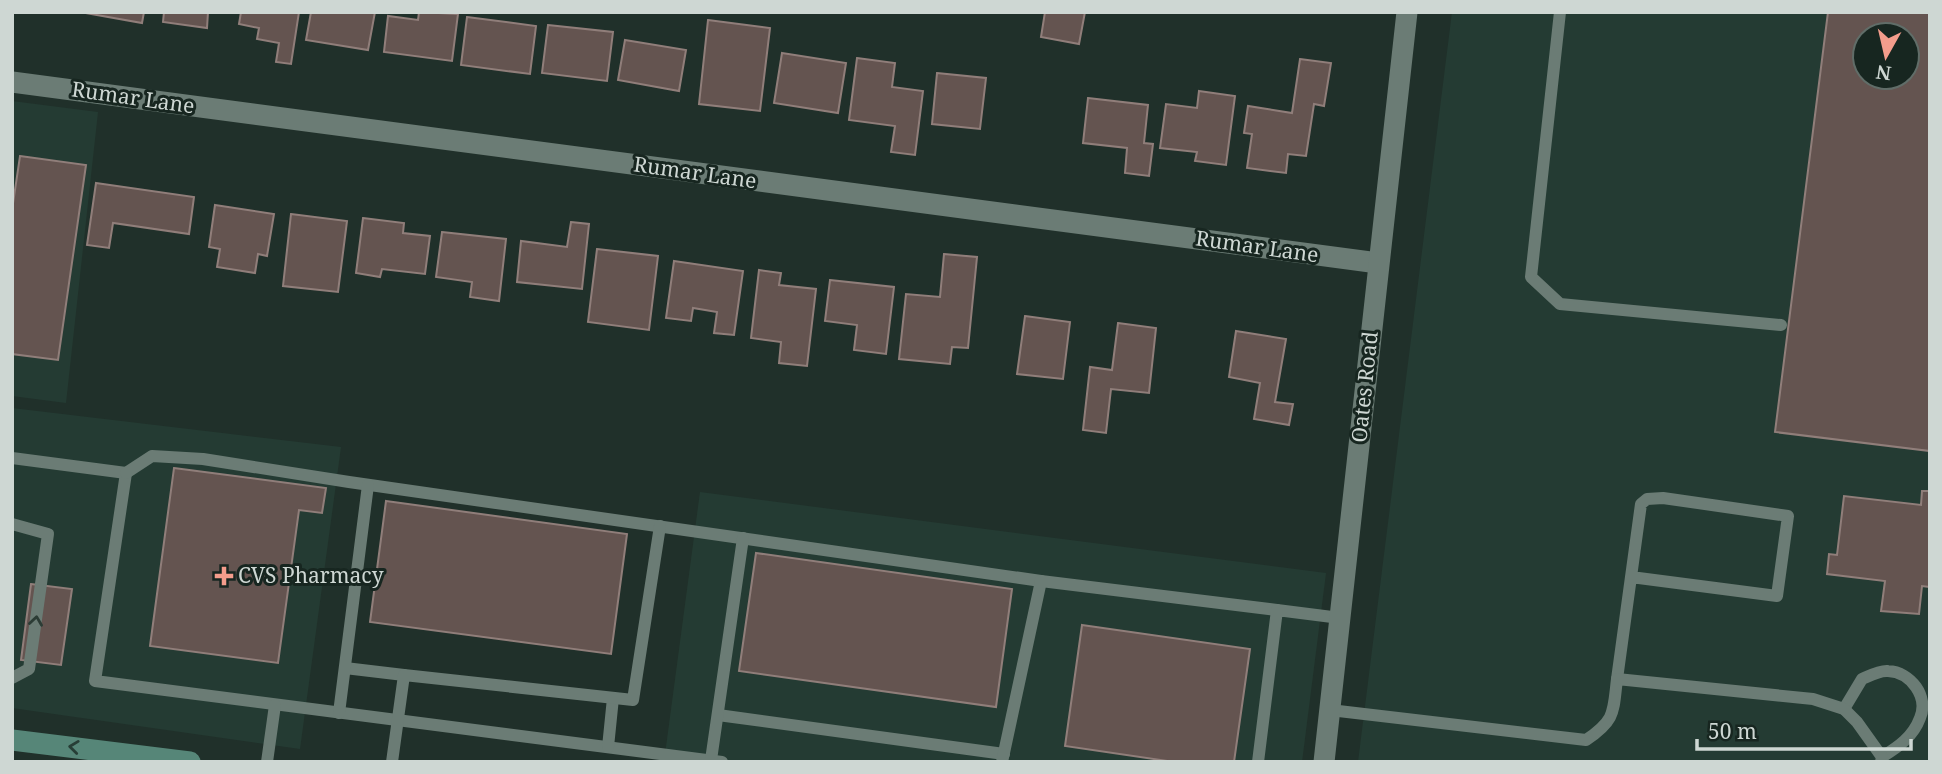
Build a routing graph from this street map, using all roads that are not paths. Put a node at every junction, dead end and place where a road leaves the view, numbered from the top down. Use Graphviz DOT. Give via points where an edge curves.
graph roads {
  1 [pos="1407,12"];
  2 [pos="1560,12"];
  3 [pos="12,82"];
  4 [pos="1378,263"];
  5 [pos="1781,325"];
  6 [pos="12,458"];
  7 [pos="126,473"];
  8 [pos="368,485"];
  9 [pos="12,524"];
  10 [pos="660,526"];
  11 [pos="743,538"];
  12 [pos="1631,577"];
  13 [pos="1041,581"];
  14 [pos="1277,610"];
  15 [pos="1340,618"];
  16 [pos="345,668"];
  17 [pos="404,675"];
  18 [pos="12,678"];
  19 [pos="1617,679"];
  20 [pos="613,698"];
  21 [pos="275,705"];
  22 [pos="1844,709"];
  23 [pos="1330,710"];
  24 [pos="339,713"];
  25 [pos="718,715"];
  26 [pos="1925,717"];
  27 [pos="398,721"];
  28 [pos="12,740"];
  29 [pos="608,747"];
  30 [pos="1003,758"];
  31 [pos="1882,759"];
  32 [pos="716,761"];
  33 [pos="190,762"];
  34 [pos="267,762"];
  35 [pos="392,762"];
  36 [pos="1258,762"];
  37 [pos="1324,762"];
  1 -- 4 [label="street, Oates Road"];
  2 -- 5 [label="lane" via="1531,277 1560,304"];
  3 -- 4 [label="street, Rumar Lane"];
  4 -- 15 [label="street, Oates Road"];
  6 -- 7 [label="lane"];
  7 -- 8 [label="lane" via="152,456 204,458"];
  7 -- 21 [label="lane" via="95,681"];
  8 -- 10 [label="lane"];
  8 -- 16 [label="lane"];
  18 -- 9 [label="lane, one-way" via="29,669 48,534"];
  10 -- 11 [label="lane"];
  10 -- 20 [label="lane" via="633,700"];
  11 -- 13 [label="lane"];
  11 -- 25 [label="lane"];
  12 -- 12 [label="lane" via="1641,504 1647,499 1788,516 1777,596"];
  12 -- 19 [label="lane"];
  13 -- 14 [label="lane"];
  13 -- 30 [label="lane"];
  14 -- 15 [label="lane"];
  14 -- 36 [label="lane"];
  15 -- 23 [label="street, Oates Road"];
  16 -- 17 [label="lane"];
  16 -- 24 [label="lane"];
  17 -- 20 [label="lane"];
  17 -- 27 [label="lane"];
  19 -- 22 [label="lane" via="1813,699"];
  19 -- 23 [label="lane" via="1613,711 1604,728 1586,740"];
  20 -- 29 [label="lane"];
  21 -- 24 [label="lane"];
  21 -- 34 [label="lane"];
  22 -- 26 [label="lane" via="1862,679 1886,670 1904,676 1917,688"];
  22 -- 31 [label="lane"];
  23 -- 37 [label="street, Oates Road"];
  24 -- 27 [label="lane"];
  25 -- 30 [label="lane"];
  25 -- 32 [label="lane"];
  26 -- 31 [label="lane"];
  27 -- 29 [label="lane"];
  27 -- 35 [label="lane"];
  33 -- 28 [label="main road, one-way"];
  29 -- 32 [label="lane"];
}
